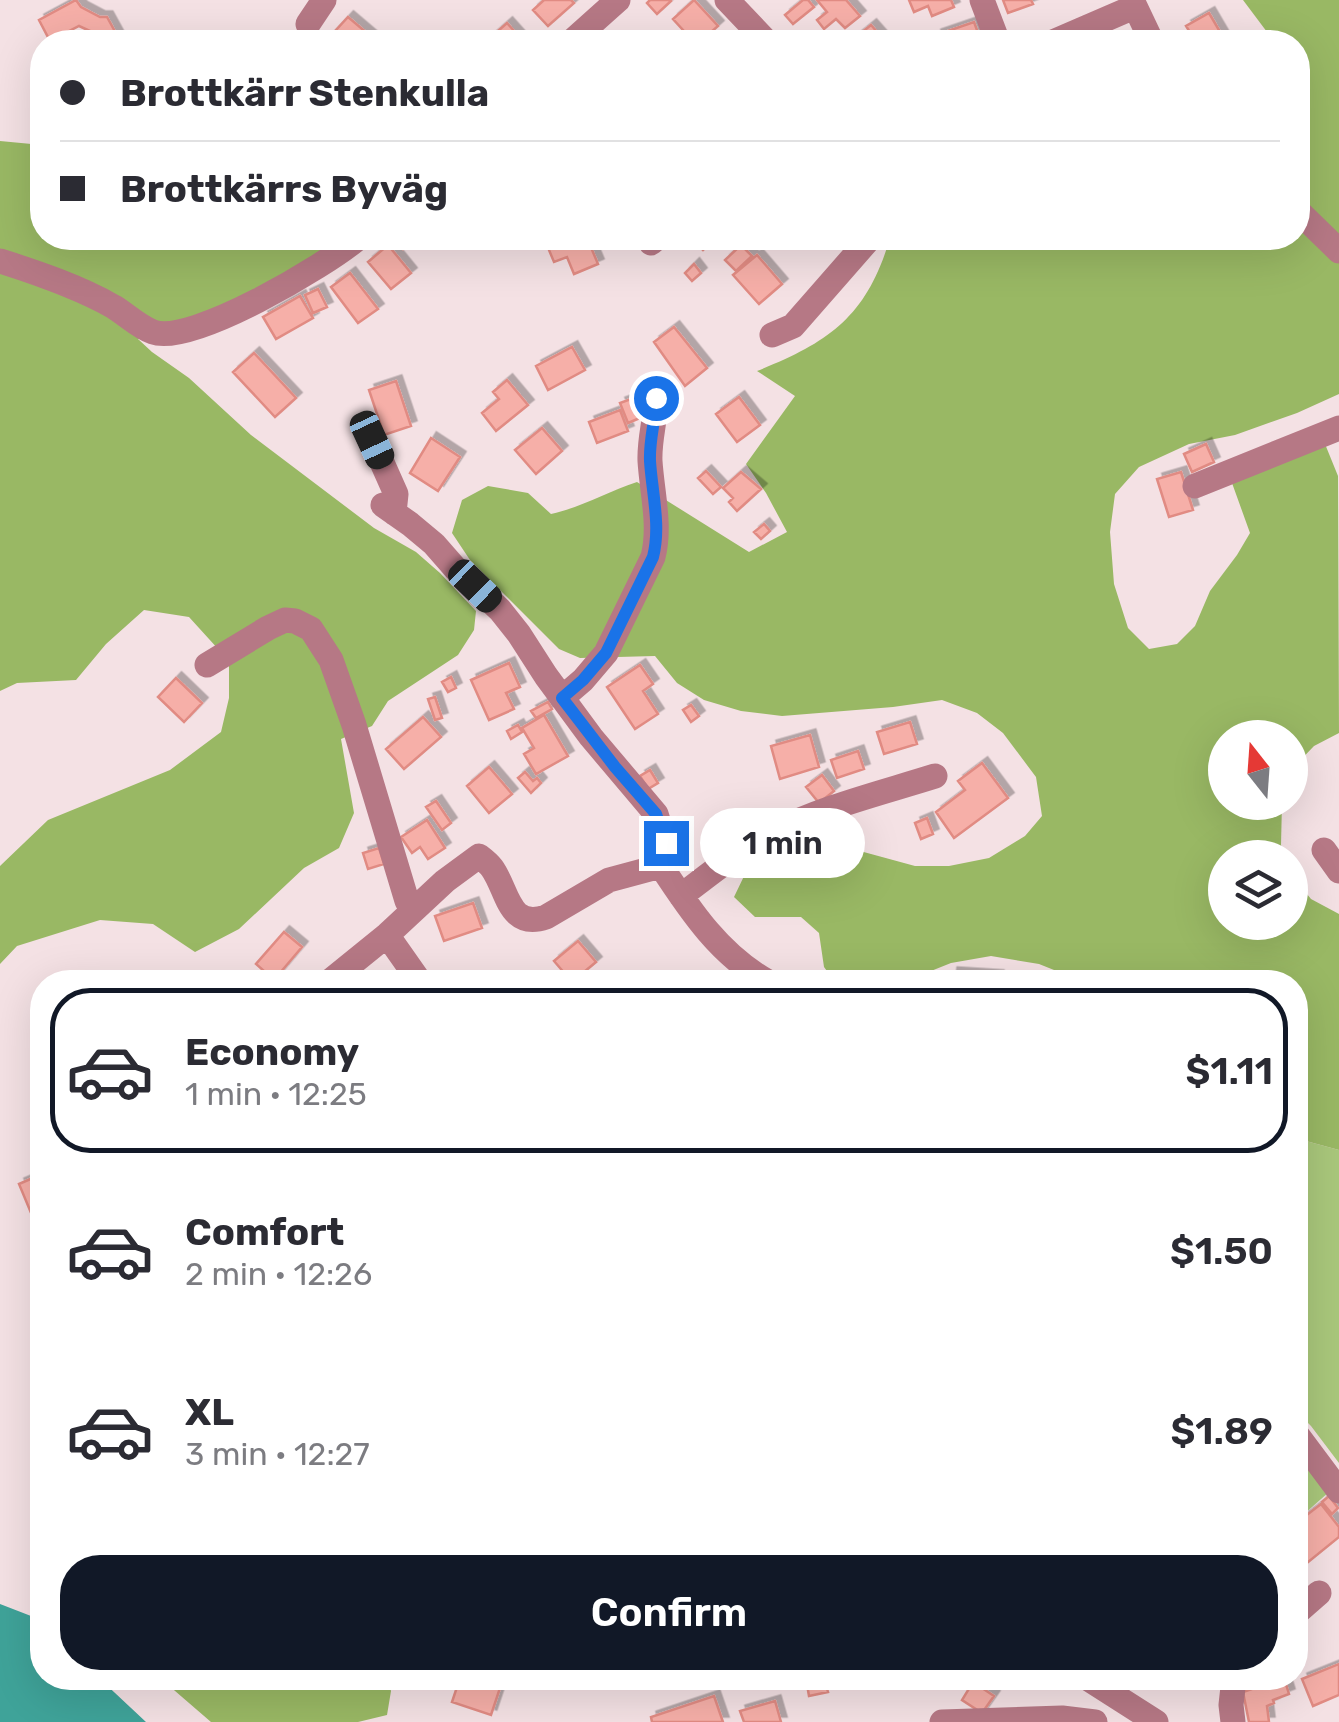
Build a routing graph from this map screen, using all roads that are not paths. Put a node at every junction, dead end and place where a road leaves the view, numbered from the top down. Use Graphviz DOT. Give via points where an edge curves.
graph roads {
  1 [pos="324,0"];
  2 [pos="618,0"];
  3 [pos="727,0"];
  4 [pos="982,0"];
  5 [pos="1133,3"];
  6 [pos="308,24"];
  7 [pos="584,30"];
  8 [pos="755,30"];
  9 [pos="993,30"];
  10 [pos="1078,30"];
  11 [pos="1146,30"];
  12 [pos="1310,222"];
  13 [pos="343,250"];
  14 [pos="860,250"];
  15 [pos="1339,250"];
  16 [pos="0,261"];
  17 [pos="772,335"];
  18 [pos="656,398"];
  19 [pos="1339,428"];
  20 [pos="372,440"];
  21 [pos="1195,486"];
  22 [pos="207,665"];
  23 [pos="562,698"];
  24 [pos="936,776"];
  25 [pos="1324,850"];
  26 [pos="662,866"];
  27 [pos="1339,872"];
  28 [pos="680,896"];
  29 [pos="413,909"];
  30 [pos="387,935"];
  31 [pos="344,970"];
  32 [pos="412,970"];
  33 [pos="752,970"];
  34 [pos="1308,1449"];
  35 [pos="1339,1491"];
  36 [pos="1318,1593"];
  37 [pos="1308,1602"];
  38 [pos="1107,1690"];
  39 [pos="1232,1690"];
  40 [pos="942,1722"];
  41 [pos="1095,1722"];
  42 [pos="1156,1722"];
  43 [pos="1234,1722"];
  1 -- 6 [label="street"];
  2 -- 7 [label="street"];
  3 -- 8 [label="street"];
  4 -- 9 [label="street"];
  5 -- 10 [label="street"];
  5 -- 11 [label="street"];
  12 -- 15 [label="street"];
  13 -- 16 [label="street" via="218,319 176,334 151,332 114,307"];
  14 -- 17 [label="street" via="793,326"];
  18 -- 23 [label="street" via="650,435 653,557 606,653"];
  19 -- 21 [label="street"];
  20 -- 23 [label="street" via="396,494 388,509 500,610"];
  22 -- 29 [label="street" via="285,620 311,629 331,660"];
  23 -- 26 [label="street" via="656,814 666,843"];
  24 -- 28 [label="street" via="769,834"];
  25 -- 27 [label="street"];
  26 -- 28 [label="street"];
  26 -- 29 [label="street" via="609,880 536,920 518,916 480,856"];
  28 -- 33 [label="street" via="724,950"];
  29 -- 30 [label="street"];
  30 -- 31 [label="street"];
  30 -- 32 [label="street"];
  34 -- 35 [label="street"];
  36 -- 37 [label="street"];
  38 -- 42 [label="street"];
  39 -- 43 [label="street"];
  40 -- 41 [label="street"];
}
